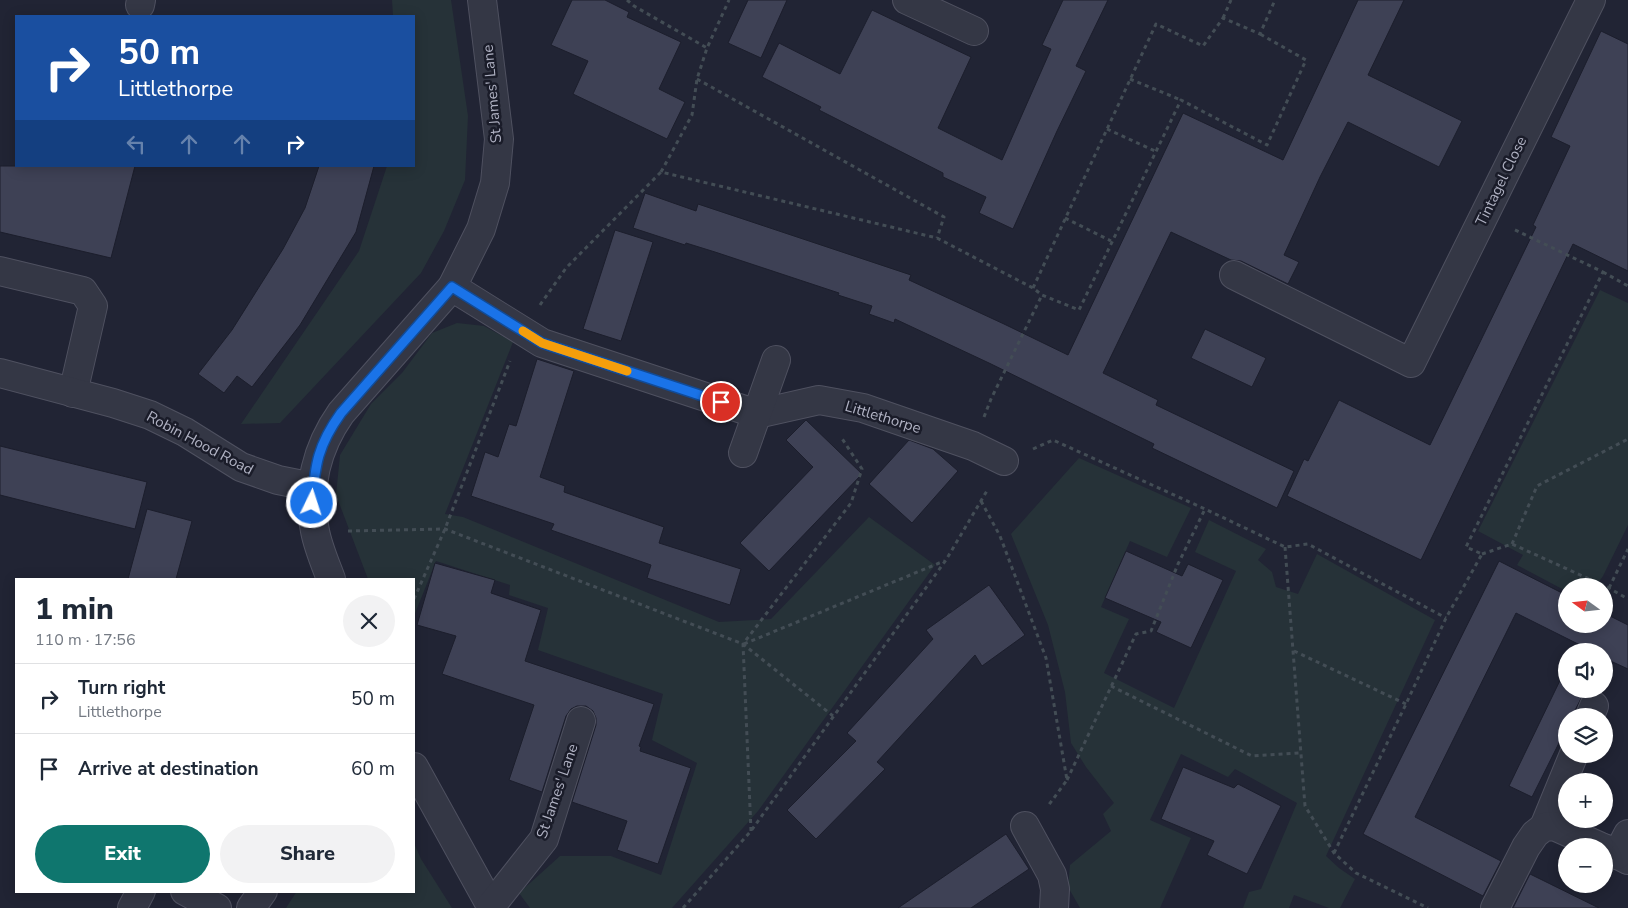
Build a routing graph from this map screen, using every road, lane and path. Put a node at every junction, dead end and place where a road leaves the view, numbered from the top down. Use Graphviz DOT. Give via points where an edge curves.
graph roads {
  1 [pos="482,0"];
  2 [pos="627,0"];
  3 [pos="729,0"];
  4 [pos="1231,0"];
  5 [pos="1275,0"];
  6 [pos="1591,0"];
  7 [pos="920,3"];
  8 [pos="1223,18"];
  9 [pos="974,31"];
  10 [pos="1260,34"];
  11 [pos="707,48"];
  12 [pos="1130,78"];
  13 [pos="697,79"];
  14 [pos="1180,100"];
  15 [pos="1107,129"];
  16 [pos="1155,151"];
  17 [pos="661,172"];
  18 [pos="1485,215"];
  19 [pos="1065,218"];
  20 [pos="937,238"];
  21 [pos="1111,240"];
  22 [pos="0,271"];
  23 [pos="1602,272"];
  24 [pos="1234,276"];
  25 [pos="1628,286"];
  26 [pos="452,287"];
  27 [pos="1033,288"];
  28 [pos="1042,295"];
  29 [pos="522,330"];
  30 [pos="776,360"];
  31 [pos="0,373"];
  32 [pos="73,393"];
  33 [pos="863,408"];
  34 [pos="757,414"];
  35 [pos="1628,439"];
  36 [pos="973,446"];
  37 [pos="743,453"];
  38 [pos="1004,461"];
  39 [pos="313,487"];
  40 [pos="981,501"];
  41 [pos="1205,509"];
  42 [pos="445,529"];
  43 [pos="315,532"];
  44 [pos="1512,544"];
  45 [pos="1285,548"];
  46 [pos="1628,549"];
  47 [pos="1482,554"];
  48 [pos="946,560"];
  49 [pos="331,578"];
  50 [pos="1587,578"];
  51 [pos="1613,580"];
  52 [pos="1613,590"];
  53 [pos="415,597"];
  54 [pos="1628,599"];
  55 [pos="1446,618"];
  56 [pos="743,644"];
  57 [pos="1294,651"];
  58 [pos="1111,686"];
  59 [pos="1406,704"];
  60 [pos="833,716"];
  61 [pos="581,721"];
  62 [pos="1300,753"];
  63 [pos="1570,763"];
  64 [pos="415,769"];
  65 [pos="1067,780"];
  66 [pos="1026,826"];
  67 [pos="1544,828"];
  68 [pos="751,831"];
  69 [pos="1615,849"];
  70 [pos="1334,852"];
  71 [pos="140,893"];
  72 [pos="189,893"];
  73 [pos="261,893"];
  74 [pos="491,907"];
  75 [pos="132,908"];
  76 [pos="217,908"];
  77 [pos="251,908"];
  78 [pos="683,908"];
  79 [pos="1054,908"];
  80 [pos="1428,908"];
  81 [pos="1495,908"];
  1 -- 26 [label="street, St James' Lane" via="499,139 495,183 481,229"];
  2 -- 11 [label="path"];
  3 -- 11 [label="path"];
  4 -- 8 [label="path"];
  5 -- 10 [label="path"];
  6 -- 18 [label="street, Tintagel Close"];
  7 -- 9 [label="street"];
  8 -- 10 [label="path"];
  8 -- 12 [label="path" via="1203,46 1156,24"];
  10 -- 14 [label="path" via="1306,60 1267,145"];
  11 -- 13 [label="path"];
  12 -- 14 [label="path"];
  12 -- 15 [label="path"];
  13 -- 17 [label="path" via="692,115"];
  13 -- 20 [label="path" via="944,217"];
  14 -- 16 [label="path"];
  15 -- 16 [label="path"];
  15 -- 19 [label="path"];
  16 -- 21 [label="path"];
  17 -- 20 [label="path"];
  17 -- 29 [label="path" via="566,268"];
  18 -- 23 [label="path"];
  18 -- 24 [label="street, Tintagel Close" via="1411,363"];
  19 -- 21 [label="path"];
  19 -- 27 [label="path"];
  20 -- 27 [label="path"];
  21 -- 28 [label="path" via="1079,310"];
  22 -- 32 [label="street" via="83,291 93,306"];
  23 -- 25 [label="path"];
  23 -- 47 [label="path" via="1466,547"];
  26 -- 29 [label="street"];
  26 -- 39 [label="street, St James' Lane" via="334,422 317,461"];
  27 -- 28 [label="path"];
  28 -- 36 [label="path" via="991,399"];
  29 -- 34 [label="street" via="542,343"];
  29 -- 42 [label="path"];
  30 -- 34 [label="street"];
  31 -- 32 [label="street, Robin Hood Road"];
  32 -- 39 [label="street, Robin Hood Road" via="150,415 261,475"];
  33 -- 34 [label="street, Littlethorpe" via="819,400"];
  33 -- 36 [label="street, Littlethorpe"];
  33 -- 56 [label="path" via="841,437 862,469 851,503"];
  34 -- 37 [label="street"];
  35 -- 44 [label="path" via="1537,486"];
  36 -- 38 [label="street, Littlethorpe"];
  38 -- 40 [label="path"];
  38 -- 41 [label="path" via="1053,440"];
  39 -- 43 [label="street, St James' Lane"];
  40 -- 48 [label="path"];
  40 -- 65 [label="path" via="1000,536 1046,658"];
  41 -- 45 [label="path"];
  41 -- 58 [label="path" via="1151,631 1136,634"];
  42 -- 43 [label="path"];
  42 -- 53 [label="path"];
  42 -- 56 [label="path"];
  43 -- 49 [label="street, St James' Lane"];
  44 -- 47 [label="path"];
  44 -- 50 [label="path"];
  45 -- 55 [label="path" via="1308,544"];
  45 -- 57 [label="path"];
  46 -- 51 [label="path"];
  47 -- 55 [label="path"];
  48 -- 56 [label="path"];
  48 -- 60 [label="path"];
  52 -- 54 [label="path"];
  55 -- 59 [label="path"];
  56 -- 60 [label="path"];
  56 -- 68 [label="path"];
  57 -- 59 [label="path"];
  57 -- 62 [label="path"];
  58 -- 62 [label="path" via="1252,756"];
  58 -- 65 [label="path"];
  59 -- 70 [label="path"];
  60 -- 68 [label="path"];
  61 -- 74 [label="street, St James' Lane" via="544,839"];
  62 -- 70 [label="path" via="1305,806"];
  63 -- 67 [label="street"];
  64 -- 74 [label="street, St James' Lane"];
  65 -- 66 [label="path" via="1049,804"];
  66 -- 79 [label="street" via="1052,875"];
  67 -- 69 [label="street" via="1554,826"];
  67 -- 81 [label="street" via="1526,847"];
  68 -- 78 [label="path"];
  70 -- 80 [label="path" via="1356,873"];
  71 -- 75 [label="street"];
  72 -- 76 [label="street"];
  73 -- 77 [label="street"];
}
